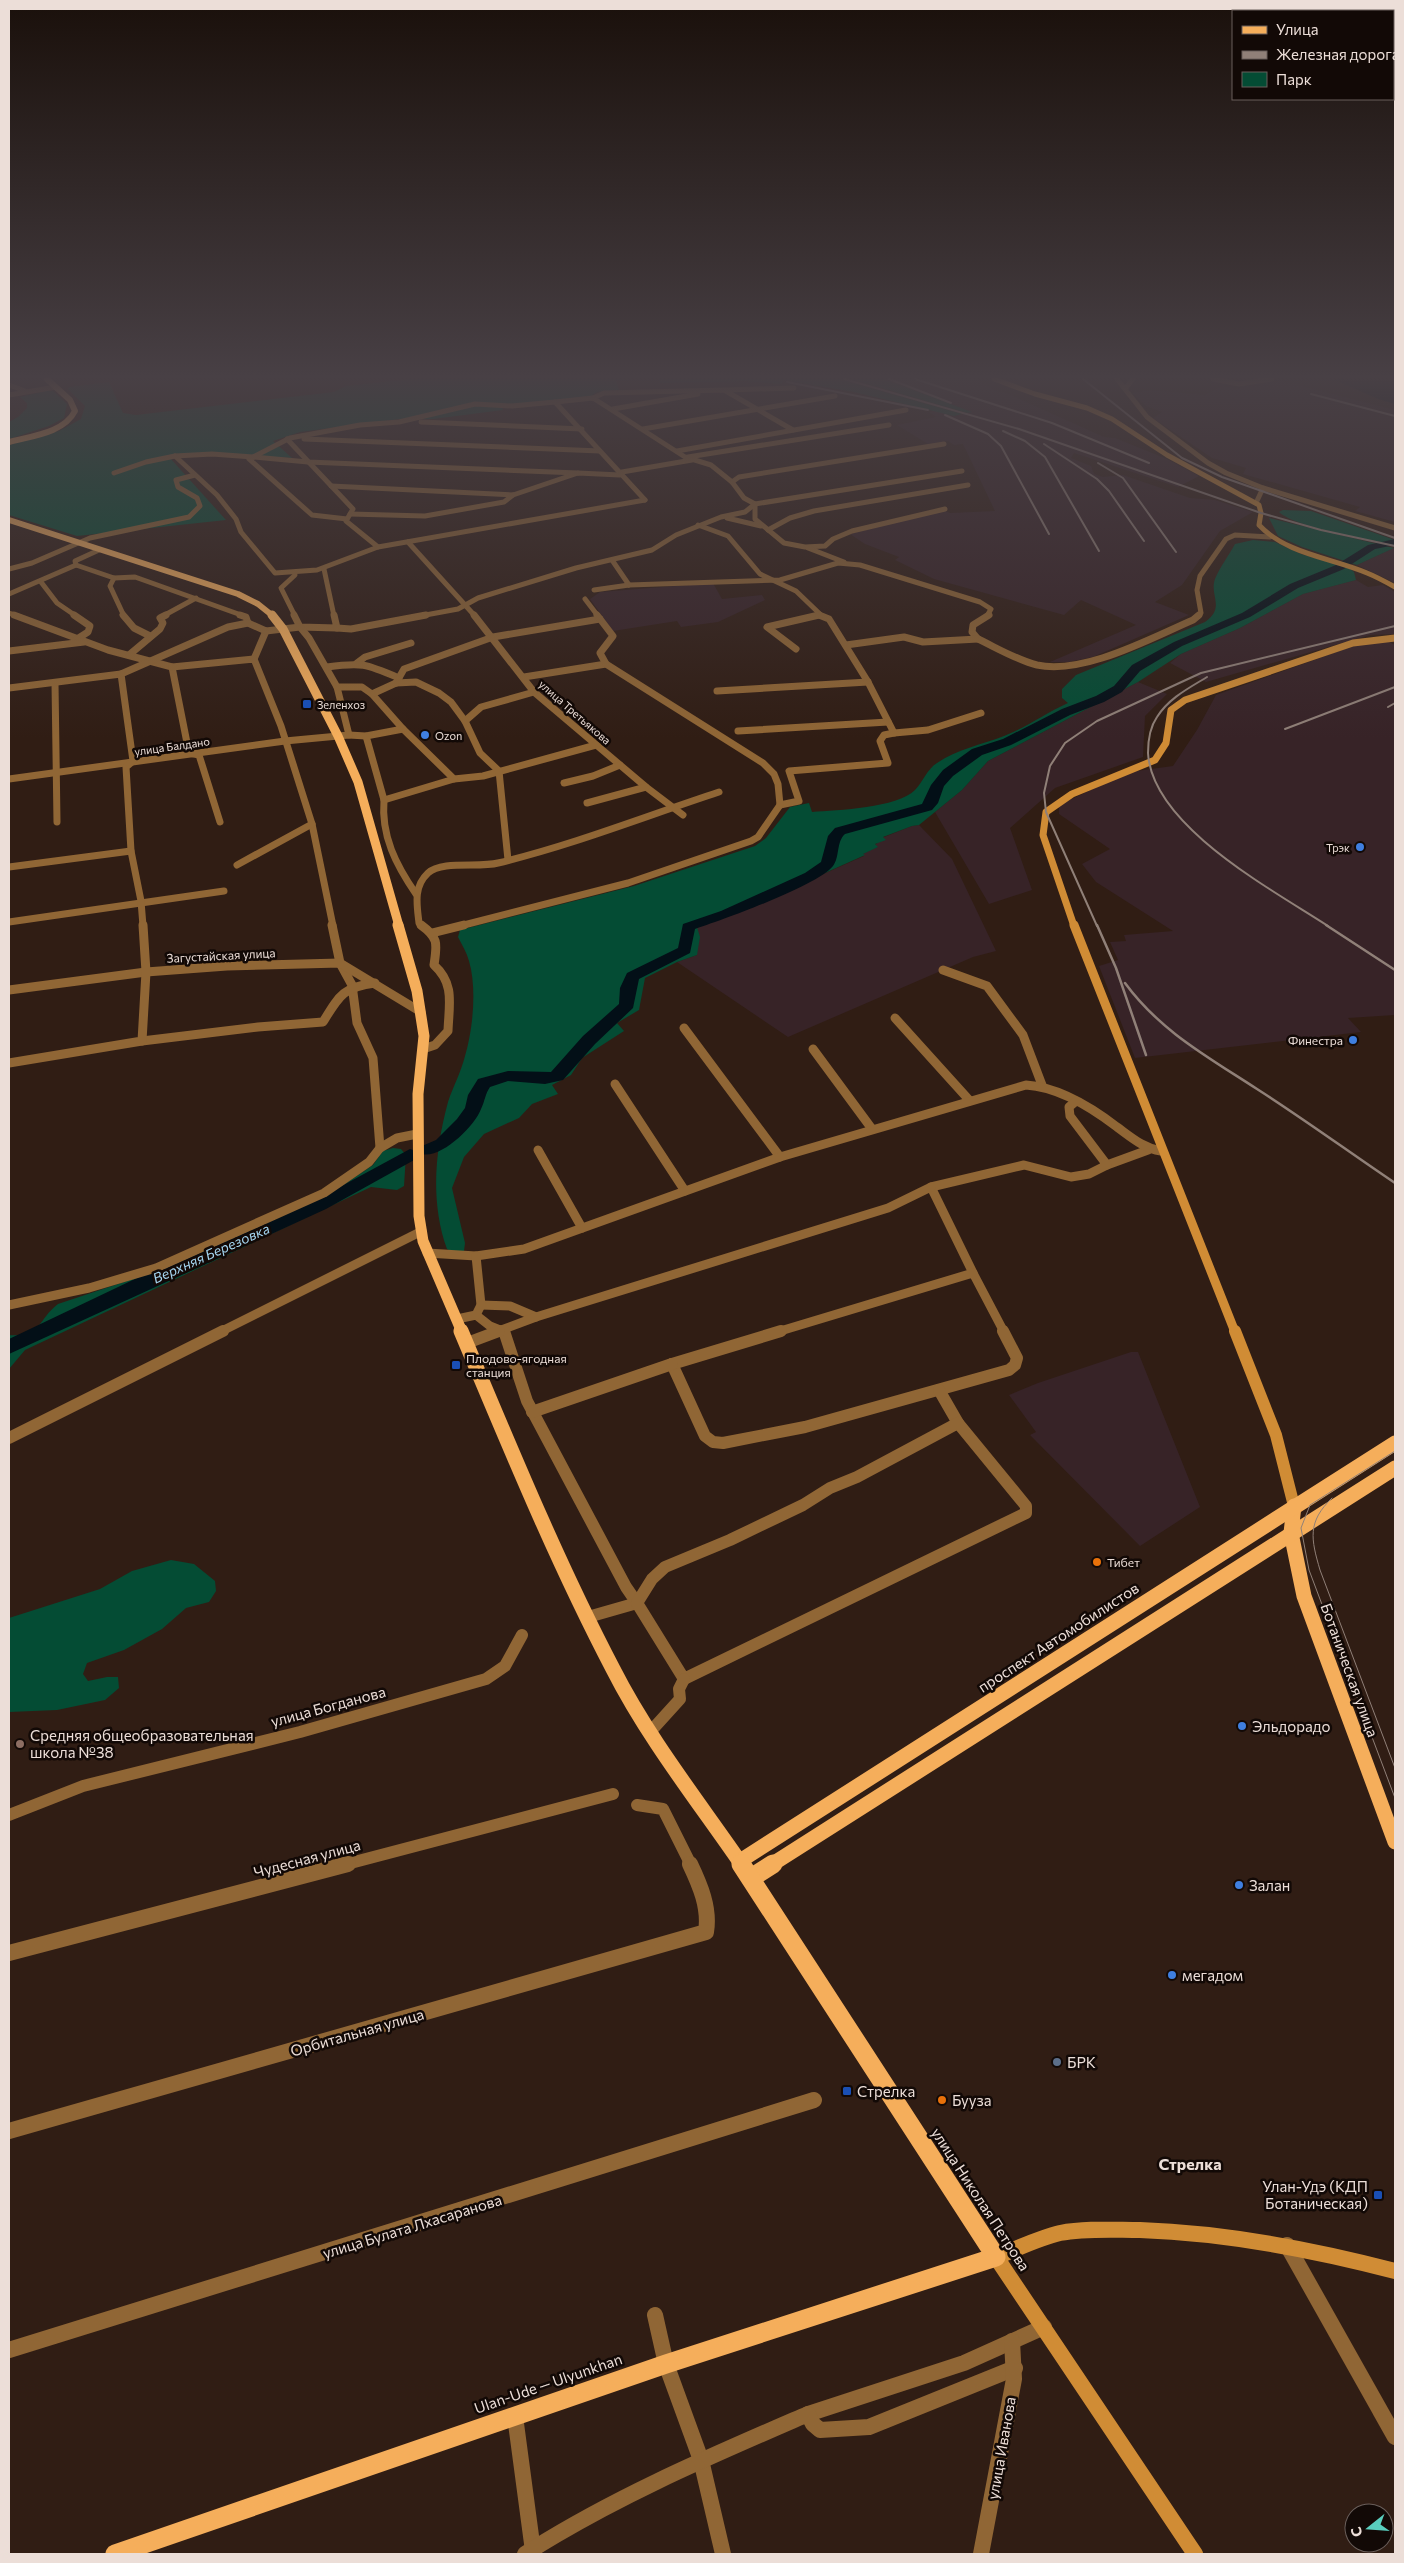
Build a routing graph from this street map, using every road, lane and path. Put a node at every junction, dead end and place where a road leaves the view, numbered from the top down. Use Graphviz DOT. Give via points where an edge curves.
graph roads {
  1 [pos="197,499"];
  2 [pos="218,499"];
  3 [pos="293,499"];
  4 [pos="343,499"];
  5 [pos="508,499"];
  6 [pos="644,499"];
  7 [pos="745,499"];
  8 [pos="788,499"];
  9 [pos="887,499"];
  10 [pos="1248,499"];
  11 [pos="1258,499"];
  12 [pos="1298,499"];
  13 [pos="1256,503"];
  14 [pos="754,504"];
  15 [pos="945,509"];
  16 [pos="349,516"];
  17 [pos="721,517"];
  18 [pos="9,520"];
  19 [pos="698,525"];
  20 [pos="1395,528"];
  21 [pos="767,529"];
  22 [pos="1270,537"];
  23 [pos="408,542"];
  24 [pos="78,543"];
  25 [pos="378,547"];
  26 [pos="805,547"];
  27 [pos="98,550"];
  28 [pos="612,560"];
  29 [pos="852,564"];
  30 [pos="76,565"];
  31 [pos="9,569"];
  32 [pos="324,569"];
  33 [pos="295,575"];
  34 [pos="114,578"];
  35 [pos="770,581"];
  36 [pos="41,582"];
  37 [pos="629,585"];
  38 [pos="1395,587"];
  39 [pos="594,590"];
  40 [pos="11,593"];
  41 [pos="196,598"];
  42 [pos="584,599"];
  43 [pos="9,602"];
  44 [pos="466,605"];
  45 [pos="9,613"];
  46 [pos="819,615"];
  47 [pos="600,619"];
  48 [pos="248,623"];
  49 [pos="300,627"];
  50 [pos="337,628"];
  51 [pos="283,629"];
  52 [pos="266,631"];
  53 [pos="150,636"];
  54 [pos="493,637"];
  55 [pos="1395,638"];
  56 [pos="77,639"];
  57 [pos="978,639"];
  58 [pos="85,642"];
  59 [pos="411,643"];
  60 [pos="846,645"];
  61 [pos="796,649"];
  62 [pos="9,651"];
  63 [pos="129,655"];
  64 [pos="254,659"];
  65 [pos="153,661"];
  66 [pos="357,663"];
  67 [pos="606,664"];
  68 [pos="172,667"];
  69 [pos="327,667"];
  70 [pos="121,674"];
  71 [pos="524,677"];
  72 [pos="398,681"];
  73 [pos="868,682"];
  74 [pos="55,683"];
  75 [pos="337,686"];
  76 [pos="9,688"];
  77 [pos="717,691"];
  78 [pos="534,692"];
  79 [pos="372,694"];
  80 [pos="981,713"];
  81 [pos="465,721"];
  82 [pos="888,722"];
  83 [pos="403,729"];
  84 [pos="738,731"];
  85 [pos="894,733"];
  86 [pos="343,736"];
  87 [pos="366,736"];
  88 [pos="285,741"];
  89 [pos="596,745"];
  90 [pos="189,753"];
  91 [pos="134,761"];
  92 [pos="620,765"];
  93 [pos="499,771"];
  94 [pos="56,772"];
  95 [pos="9,779"];
  96 [pos="454,779"];
  97 [pos="564,783"];
  98 [pos="646,787"];
  99 [pos="719,792"];
  100 [pos="384,800"];
  101 [pos="587,803"];
  102 [pos="780,805"];
  103 [pos="675,807"];
  104 [pos="683,814"];
  105 [pos="57,822"];
  106 [pos="220,822"];
  107 [pos="312,824"];
  108 [pos="131,851"];
  109 [pos="508,860"];
  110 [pos="237,865"];
  111 [pos="9,867"];
  112 [pos="224,891"];
  113 [pos="416,894"];
  114 [pos="141,901"];
  115 [pos="9,922"];
  116 [pos="432,933"];
  117 [pos="340,962"];
  118 [pos="943,970"];
  119 [pos="146,972"];
  120 [pos="375,983"];
  121 [pos="352,985"];
  122 [pos="9,990"];
  123 [pos="422,1012"];
  124 [pos="895,1018"];
  125 [pos="684,1028"];
  126 [pos="142,1041"];
  127 [pos="423,1049"];
  128 [pos="813,1049"];
  129 [pos="9,1063"];
  130 [pos="614,1084"];
  131 [pos="1042,1085"];
  132 [pos="970,1101"];
  133 [pos="1076,1101"];
  134 [pos="872,1129"];
  135 [pos="417,1134"];
  136 [pos="380,1148"];
  137 [pos="538,1150"];
  138 [pos="1148,1150"];
  139 [pos="1162,1150"];
  140 [pos="780,1157"];
  141 [pos="1107,1165"];
  142 [pos="931,1187"];
  143 [pos="685,1191"];
  144 [pos="582,1228"];
  145 [pos="422,1231"];
  146 [pos="427,1253"];
  147 [pos="476,1256"];
  148 [pos="973,1273"];
  149 [pos="9,1305"];
  150 [pos="479,1310"];
  151 [pos="536,1317"];
  152 [pos="457,1320"];
  153 [pos="504,1330"];
  154 [pos="467,1343"];
  155 [pos="672,1364"];
  156 [pos="939,1390"];
  157 [pos="532,1412"];
  158 [pos="958,1423"];
  159 [pos="9,1438"];
  160 [pos="1395,1442"];
  161 [pos="1395,1468"];
  162 [pos="1294,1506"];
  163 [pos="1291,1533"];
  164 [pos="637,1603"];
  165 [pos="588,1617"];
  166 [pos="522,1635"];
  167 [pos="684,1679"];
  168 [pos="651,1731"];
  169 [pos="613,1794"];
  170 [pos="636,1806"];
  171 [pos="9,1815"];
  172 [pos="1395,1842"];
  173 [pos="740,1861"];
  174 [pos="751,1878"];
  175 [pos="9,1953"];
  176 [pos="814,2100"];
  177 [pos="9,2132"];
  178 [pos="1287,2245"];
  179 [pos="996,2257"];
  180 [pos="1395,2271"];
  181 [pos="655,2314"];
  182 [pos="1044,2327"];
  183 [pos="1012,2341"];
  184 [pos="9,2350"];
  185 [pos="666,2364"];
  186 [pos="1014,2368"];
  187 [pos="808,2414"];
  188 [pos="515,2416"];
  189 [pos="1395,2437"];
  190 [pos="701,2460"];
  191 [pos="529,2552"];
  192 [pos="115,2554"];
  193 [pos="723,2554"];
  194 [pos="981,2554"];
  195 [pos="1195,2554"];
  1 -- 24 [label="street" via="200,506 189,517"];
  2 -- 33 [label="street" via="275,573"];
  3 -- 16 [label="street" via="312,516"];
  4 -- 16 [label="street" via="353,509"];
  5 -- 16 [label="street" via="425,516"];
  6 -- 23 [label="street"];
  7 -- 14 [label="street"];
  8 -- 14 [label="street"];
  9 -- 21 [label="street" via="814,511"];
  10 -- 13 [label="street"];
  11 -- 13 [label="street"];
  12 -- 20 [label="street"];
  13 -- 22 [label="street" via="1261,513 1260,525"];
  14 -- 17 [label="street" via="745,512"];
  14 -- 21 [label="street" via="755,519"];
  15 -- 26 [label="street" via="852,531 825,546"];
  16 -- 25 [label="street" via="346,521 353,530 370,538"];
  17 -- 19 [label="street"];
  17 -- 21 [label="street" via="736,518"];
  18 -- 24 [label="main road, улица Николая Петрова"];
  19 -- 28 [label="street" via="652,550"];
  19 -- 35 [label="street" via="732,540 760,574"];
  21 -- 26 [label="street" via="784,543"];
  22 -- 38 [label="street"];
  22 -- 57 [label="street" via="1235,535 1226,539 1200,576 1197,590 1201,613 1194,620 1084,663 1039,665"];
  23 -- 25 [label="street"];
  23 -- 44 [label="street, улица Третьякова"];
  24 -- 27 [label="main road, улица Николая Петрова"];
  24 -- 31 [label="street"];
  25 -- 32 [label="street"];
  26 -- 29 [label="street"];
  27 -- 30 [label="street" via="75,561"];
  27 -- 51 [label="main road, улица Николая Петрова" via="258,602 274,615"];
  28 -- 37 [label="street"];
  28 -- 44 [label="street" via="478,598"];
  29 -- 35 [label="street" via="838,563"];
  29 -- 57 [label="street" via="986,605 991,608 990,614 973,625 972,632"];
  30 -- 34 [label="street"];
  30 -- 36 [label="street"];
  32 -- 33 [label="street"];
  32 -- 50 [label="street"];
  33 -- 49 [label="street" via="281,588"];
  34 -- 41 [label="street" via="135,576"];
  34 -- 53 [label="street" via="110,586 127,624"];
  35 -- 37 [label="street"];
  35 -- 46 [label="street" via="796,591"];
  36 -- 40 [label="street"];
  36 -- 56 [label="street" via="56,603 90,626 88,632"];
  37 -- 39 [label="street"];
  40 -- 43 [label="street" via="14,597"];
  41 -- 48 [label="street" via="246,617"];
  41 -- 53 [label="street" via="160,618 163,623"];
  42 -- 47 [label="street"];
  44 -- 50 [label="street" via="351,629"];
  44 -- 54 [label="street, улица Третьякова"];
  45 -- 56 [label="street"];
  46 -- 60 [label="street" via="830,619"];
  46 -- 61 [label="street" via="767,627"];
  47 -- 54 [label="street"];
  47 -- 67 [label="street" via="614,636 600,653"];
  48 -- 52 [label="street"];
  48 -- 65 [label="street" via="228,627"];
  49 -- 50 [label="street"];
  49 -- 51 [label="street"];
  49 -- 69 [label="street"];
  51 -- 52 [label="street"];
  51 -- 86 [label="main road, улица Николая Петрова"];
  52 -- 64 [label="street"];
  53 -- 63 [label="street"];
  54 -- 71 [label="street, улица Третьякова"];
  54 -- 72 [label="street" via="404,669"];
  55 -- 139 [label="street" via="1353,643 1185,700 1171,710 1166,743 1155,760 1072,794 1046,812 1043,835 1063,897"];
  56 -- 58 [label="street"];
  57 -- 60 [label="street" via="923,642 904,637"];
  58 -- 62 [label="street"];
  58 -- 63 [label="street"];
  59 -- 66 [label="street" via="365,657"];
  60 -- 73 [label="street"];
  63 -- 65 [label="street"];
  64 -- 68 [label="street"];
  64 -- 88 [label="street"];
  65 -- 68 [label="street"];
  65 -- 70 [label="street"];
  66 -- 69 [label="street"];
  66 -- 72 [label="street" via="371,666"];
  67 -- 71 [label="street"];
  67 -- 102 [label="street" via="763,763 774,774"];
  68 -- 90 [label="street"];
  69 -- 75 [label="street"];
  70 -- 74 [label="street"];
  70 -- 91 [label="street"];
  71 -- 78 [label="street, улица Третьякова"];
  72 -- 79 [label="street"];
  72 -- 81 [label="street" via="416,682 439,693 451,702"];
  73 -- 77 [label="street"];
  73 -- 82 [label="street"];
  74 -- 76 [label="street"];
  74 -- 94 [label="street"];
  75 -- 79 [label="street" via="362,687"];
  75 -- 86 [label="street"];
  78 -- 81 [label="street" via="481,707"];
  78 -- 89 [label="street, улица Третьякова"];
  79 -- 83 [label="street"];
  80 -- 85 [label="street" via="928,730"];
  81 -- 93 [label="street" via="480,753"];
  82 -- 84 [label="street"];
  82 -- 85 [label="street"];
  83 -- 87 [label="street, улица Балдано"];
  83 -- 96 [label="street"];
  85 -- 102 [label="street" via="884,735 880,742 888,763 789,771 799,801"];
  86 -- 87 [label="street, улица Балдано"];
  86 -- 88 [label="street, улица Балдано"];
  86 -- 123 [label="main road, улица Николая Петрова"];
  87 -- 100 [label="street"];
  88 -- 90 [label="street, улица Балдано"];
  88 -- 107 [label="street"];
  89 -- 92 [label="street, улица Третьякова"];
  89 -- 93 [label="street"];
  90 -- 91 [label="street, улица Балдано"];
  90 -- 106 [label="street" via="199,755"];
  91 -- 94 [label="street, улица Балдано"];
  91 -- 108 [label="street" via="126,766"];
  92 -- 97 [label="street"];
  92 -- 98 [label="street, улица Третьякова"];
  93 -- 96 [label="street"];
  93 -- 109 [label="street"];
  94 -- 95 [label="street, улица Балдано"];
  94 -- 105 [label="street"];
  96 -- 100 [label="street"];
  98 -- 101 [label="street"];
  98 -- 103 [label="street, улица Третьякова"];
  99 -- 103 [label="street"];
  100 -- 113 [label="street" via="384,832 396,861"];
  102 -- 116 [label="street" via="758,837 751,841 628,883"];
  103 -- 104 [label="street, улица Третьякова"];
  103 -- 109 [label="street"];
  107 -- 110 [label="street"];
  107 -- 117 [label="street"];
  108 -- 111 [label="street"];
  108 -- 114 [label="street"];
  109 -- 113 [label="street" via="494,864 439,867 428,874"];
  112 -- 114 [label="street"];
  113 -- 116 [label="street" via="419,923"];
  114 -- 115 [label="street"];
  114 -- 119 [label="street"];
  116 -- 127 [label="street" via="438,949 434,965 444,975 449,991 448,1031 435,1045"];
  117 -- 119 [label="street, Загустайская улица"];
  117 -- 120 [label="street"];
  117 -- 121 [label="street"];
  118 -- 131 [label="street" via="987,986 1023,1035"];
  119 -- 122 [label="street, Загустайская улица"];
  119 -- 126 [label="street"];
  120 -- 121 [label="street"];
  120 -- 123 [label="street"];
  121 -- 126 [label="street" via="343,990 323,1022"];
  121 -- 136 [label="street" via="357,1023 374,1058"];
  123 -- 127 [label="main road, улица Николая Петрова"];
  124 -- 132 [label="street"];
  125 -- 140 [label="street"];
  126 -- 129 [label="street"];
  127 -- 135 [label="main road, улица Николая Петрова"];
  128 -- 134 [label="street"];
  130 -- 143 [label="street"];
  131 -- 132 [label="street" via="1026,1084"];
  131 -- 133 [label="street"];
  132 -- 134 [label="street"];
  133 -- 138 [label="street"];
  133 -- 141 [label="street" via="1069,1107 1070,1116"];
  134 -- 140 [label="street"];
  135 -- 136 [label="street" via="397,1138"];
  135 -- 145 [label="main road, улица Николая Петрова"];
  136 -- 149 [label="street" via="369,1162 324,1193 156,1268 89,1288"];
  137 -- 144 [label="street"];
  138 -- 139 [label="street"];
  138 -- 141 [label="street"];
  139 -- 162 [label="street" via="1276,1434"];
  140 -- 143 [label="street"];
  141 -- 142 [label="street" via="1089,1174 1071,1177 1024,1165"];
  142 -- 148 [label="street"];
  142 -- 151 [label="street" via="888,1208"];
  143 -- 144 [label="street"];
  144 -- 147 [label="street" via="524,1248"];
  145 -- 146 [label="main road, улица Николая Петрова"];
  145 -- 159 [label="street"];
  146 -- 147 [label="street"];
  146 -- 152 [label="main road, улица Николая Петрова"];
  147 -- 150 [label="street"];
  148 -- 155 [label="street"];
  148 -- 156 [label="street" via="1017,1358 1015,1365 1009,1370"];
  150 -- 151 [label="street" via="505,1303"];
  150 -- 152 [label="street"];
  150 -- 153 [label="street" via="490,1326"];
  151 -- 153 [label="street"];
  152 -- 154 [label="main road, улица Николая Петрова"];
  153 -- 154 [label="street"];
  153 -- 157 [label="street"];
  154 -- 165 [label="main road, улица Николая Петрова" via="530,1494"];
  155 -- 156 [label="street" via="705,1436 713,1442 723,1443 805,1427"];
  155 -- 157 [label="street"];
  156 -- 158 [label="street"];
  157 -- 164 [label="street"];
  158 -- 164 [label="street" via="795,1509 665,1567 652,1579"];
  158 -- 167 [label="street" via="1026,1506 1026,1513"];
  160 -- 162 [label="main road, проспект Автомобилистов"];
  161 -- 163 [label="main road"];
  162 -- 163 [label="main road, Ботаническая улица"];
  162 -- 173 [label="main road, проспект Автомобилистов"];
  163 -- 172 [label="main road, Ботаническая улица" via="1304,1596"];
  163 -- 174 [label="main road"];
  164 -- 165 [label="street"];
  164 -- 167 [label="street"];
  165 -- 168 [label="main road, улица Николая Петрова" via="613,1670"];
  166 -- 171 [label="street, улица Богданова" via="505,1666 486,1679 300,1732 83,1786"];
  167 -- 168 [label="street" via="679,1688 680,1699"];
  168 -- 173 [label="main road, улица Николая Петрова"];
  169 -- 175 [label="street, Чудесная улица"];
  170 -- 177 [label="street, Орбитальная улица" via="663,1808 698,1881 708,1921 706,1932"];
  173 -- 174 [label="main road, улица Николая Петрова"];
  174 -- 179 [label="main road, улица Николая Петрова"];
  176 -- 184 [label="street, улица Булата Лхасаранова"];
  178 -- 179 [label="street" via="1155,2231 1086,2230 1059,2233"];
  178 -- 180 [label="street"];
  178 -- 189 [label="street"];
  179 -- 182 [label="street, улица Николая Петрова"];
  179 -- 185 [label="main road, Ulan-Ude — Ulyunkhan"];
  181 -- 185 [label="street"];
  182 -- 183 [label="street"];
  182 -- 195 [label="street, улица Николая Петрова"];
  183 -- 186 [label="street, улица Иванова"];
  183 -- 187 [label="street" via="964,2363"];
  185 -- 188 [label="main road, Ulan-Ude — Ulyunkhan"];
  185 -- 190 [label="street"];
  186 -- 187 [label="street" via="869,2427 820,2430"];
  186 -- 194 [label="street, улица Иванова" via="996,2485"];
  187 -- 190 [label="street"];
  188 -- 191 [label="street"];
  188 -- 192 [label="main road, Ulan-Ude — Ulyunkhan"];
  190 -- 191 [label="street" via="567,2528"];
  190 -- 193 [label="street"];
}
